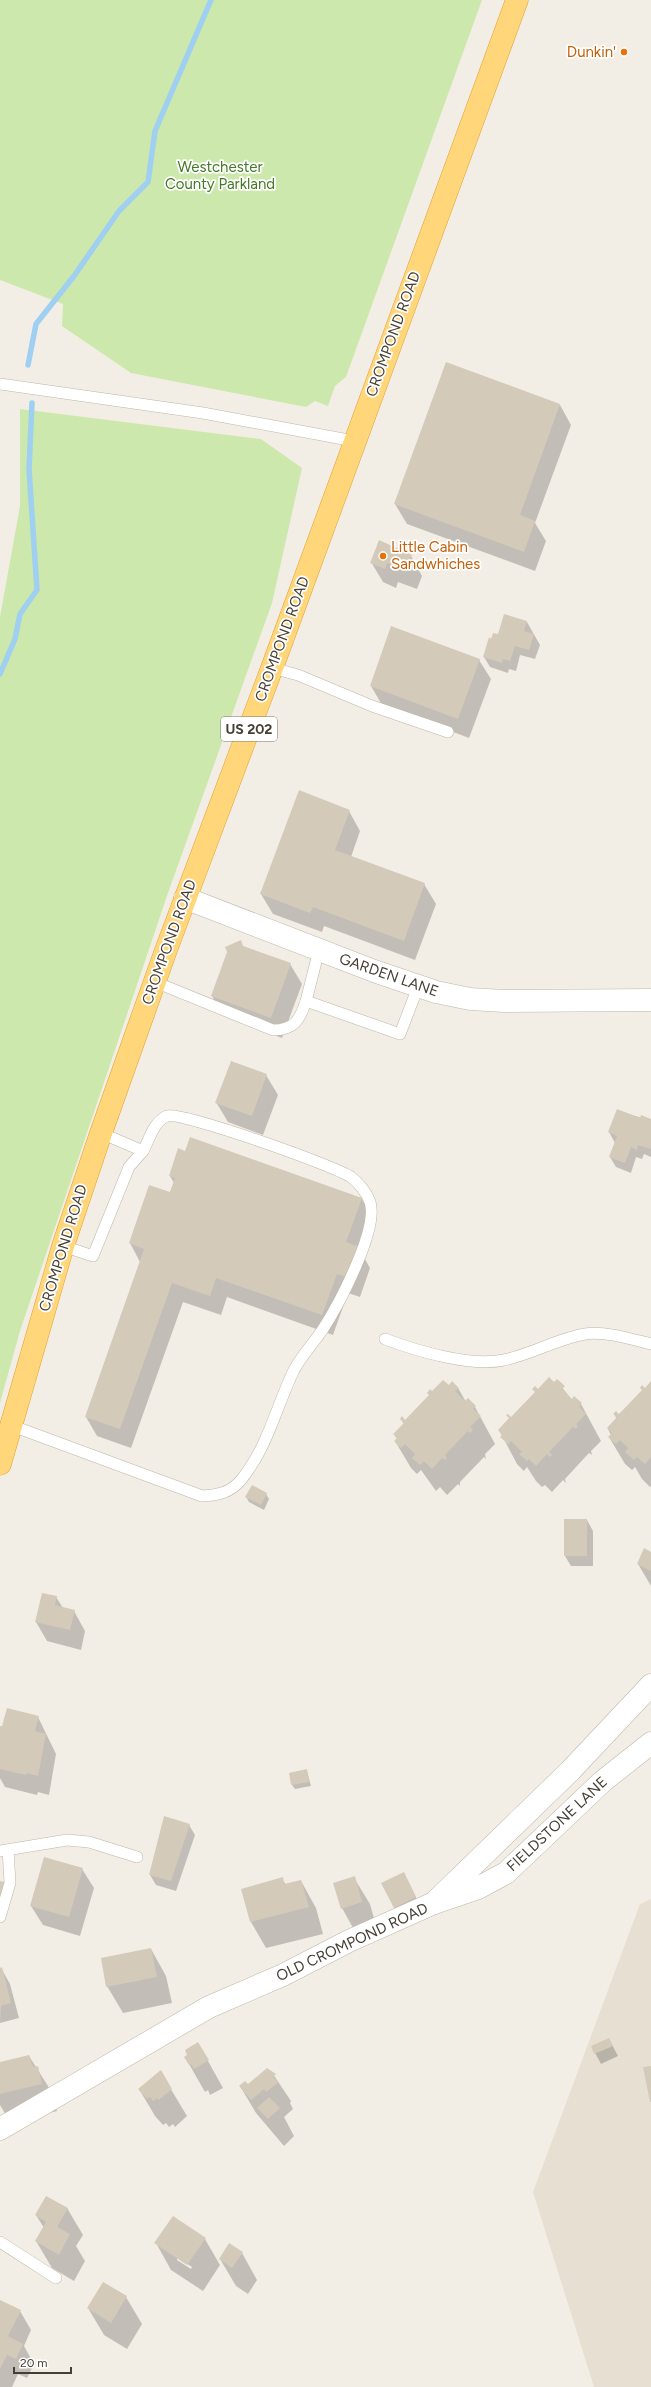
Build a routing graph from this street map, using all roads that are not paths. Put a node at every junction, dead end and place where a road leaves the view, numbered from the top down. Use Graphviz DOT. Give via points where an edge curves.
graph roads {
  1 [pos="517,0"];
  2 [pos="0,384"];
  3 [pos="354,442"];
  4 [pos="272,668"];
  5 [pos="448,732"];
  6 [pos="185,898"];
  7 [pos="319,950"];
  8 [pos="154,982"];
  9 [pos="418,987"];
  10 [pos="651,1000"];
  11 [pos="306,1001"];
  12 [pos="100,1134"];
  13 [pos="143,1152"];
  14 [pos="63,1246"];
  15 [pos="385,1339"];
  16 [pos="651,1344"];
  17 [pos="10,1424"];
  18 [pos="0,1464"];
  19 [pos="651,1685"];
  20 [pos="651,1743"];
  21 [pos="4,1850"];
  22 [pos="137,1856"];
  23 [pos="434,1903"];
  24 [pos="0,1917"];
  25 [pos="0,2129"];
  26 [pos="0,2242"];
  27 [pos="56,2278"];
  1 -- 3 [label="highway, CROMPOND ROAD / US 202"];
  2 -- 3 [label="lane" via="203,413"];
  3 -- 4 [label="highway, CROMPOND ROAD / US 202"];
  4 -- 5 [label="lane" via="298,675 372,706"];
  4 -- 6 [label="highway, CROMPOND ROAD / US 202"];
  6 -- 7 [label="street, GARDEN LANE"];
  6 -- 8 [label="highway, CROMPOND ROAD / US 202"];
  7 -- 9 [label="street, GARDEN LANE"];
  7 -- 11 [label="lane"];
  8 -- 11 [label="lane" via="273,1030 285,1030 295,1024 302,1014"];
  8 -- 12 [label="highway, CROMPOND ROAD / US 202"];
  9 -- 10 [label="street, GARDEN LANE" via="470,998 504,1001"];
  9 -- 11 [label="lane" via="400,1034"];
  12 -- 13 [label="lane"];
  12 -- 14 [label="highway, CROMPOND ROAD / US 202"];
  13 -- 14 [label="lane" via="129,1167 93,1256"];
  13 -- 17 [label="lane" via="158,1123 168,1116 182,1115 259,1140 351,1177 371,1203 370,1223 350,1282 322,1330 304,1352 255,1462 240,1482 223,1495 202,1496"];
  14 -- 17 [label="highway, CROMPOND ROAD / US 202"];
  15 -- 16 [label="lane" via="419,1352 478,1360 502,1360 586,1334 609,1334"];
  17 -- 18 [label="highway, CROMPOND ROAD / US 202"];
  19 -- 23 [label="street, OLD CROMPOND ROAD" via="570,1771"];
  20 -- 23 [label="street, FIELDSTONE LANE" via="603,1781 506,1873 478,1888"];
  21 -- 22 [label="lane" via="67,1840 89,1842"];
  21 -- 24 [label="lane" via="10,1883"];
  23 -- 25 [label="street, OLD CROMPOND ROAD" via="349,1940 283,1975 209,2007"];
  26 -- 27 [label="lane"];
}
